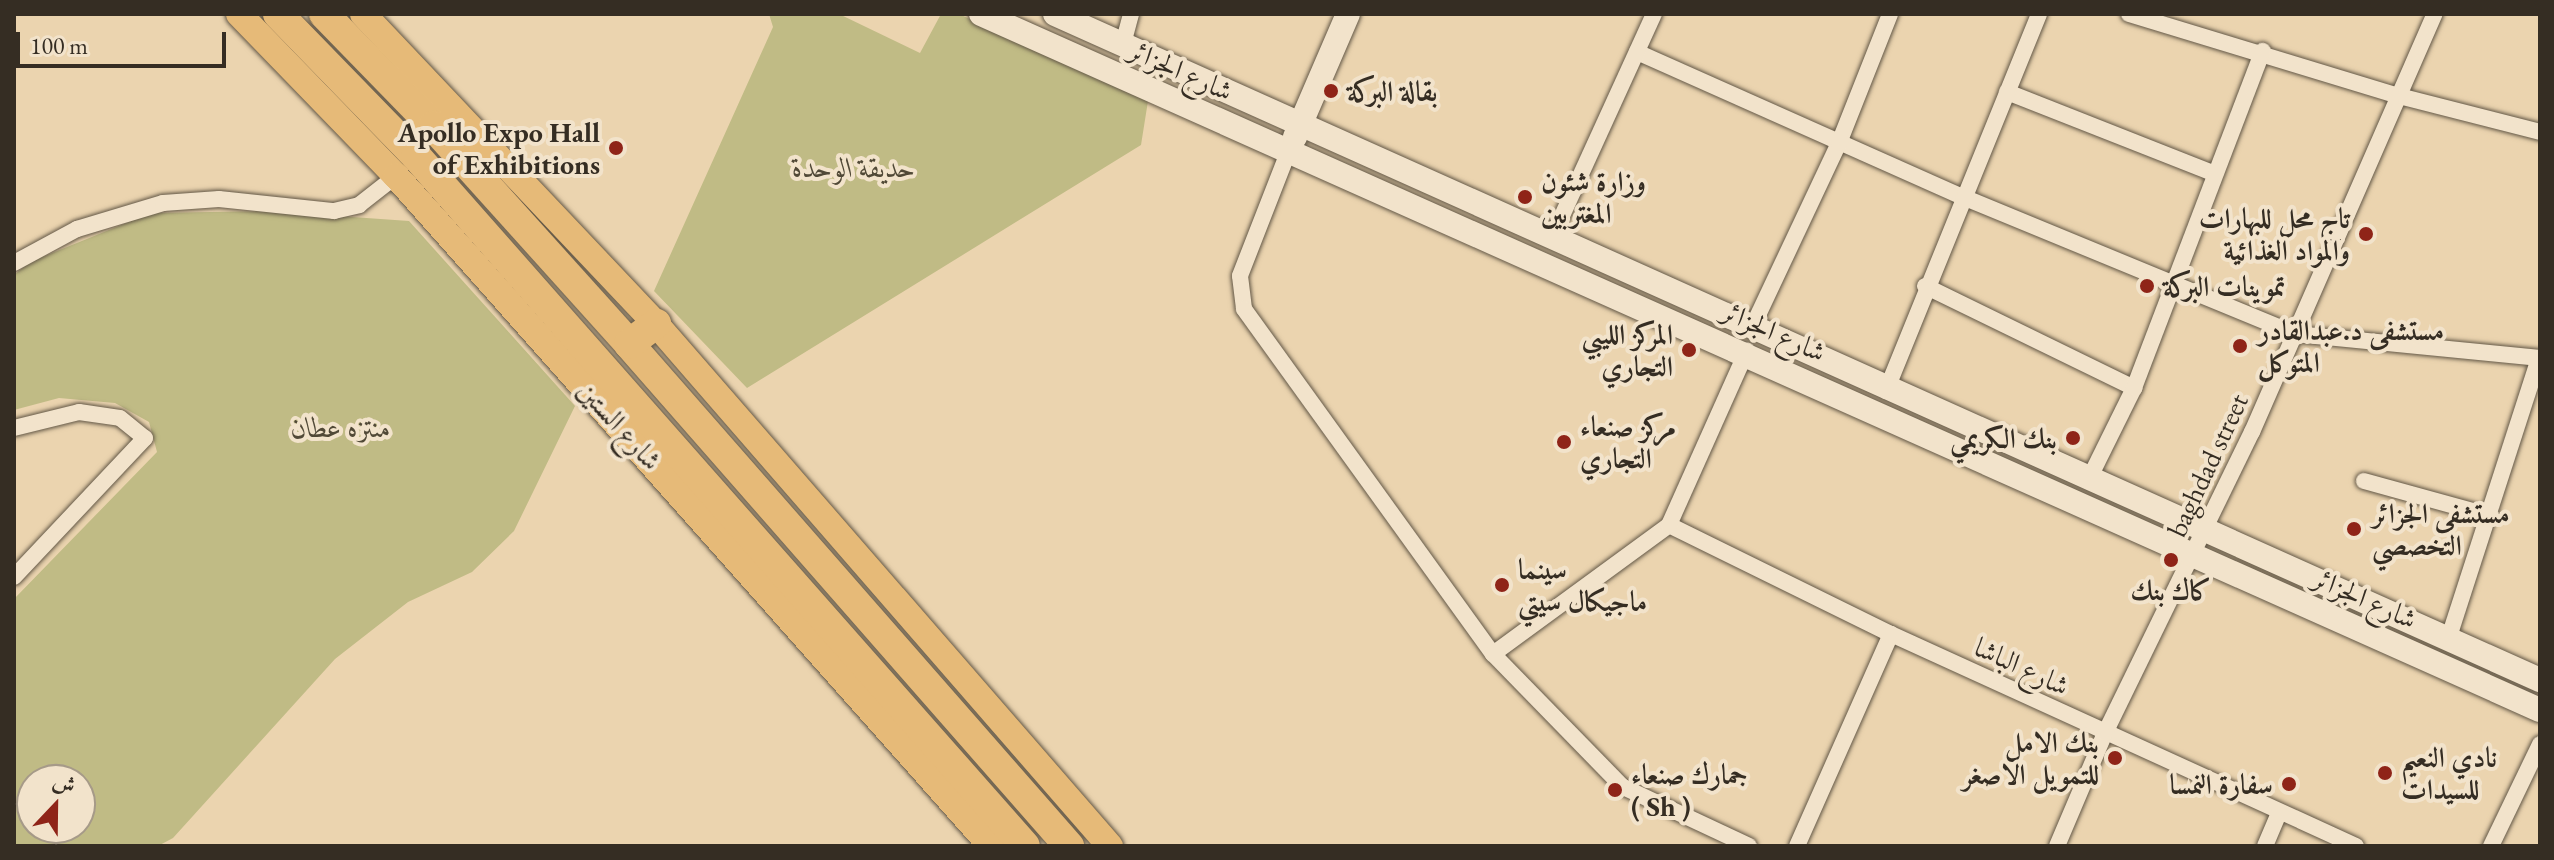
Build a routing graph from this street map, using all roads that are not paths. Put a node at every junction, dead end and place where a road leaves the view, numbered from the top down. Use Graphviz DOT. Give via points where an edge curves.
graph roads {
  1 [pos="239,14"];
  2 [pos="278,14"];
  3 [pos="324,14"];
  4 [pos="363,14"];
  5 [pos="981,14"];
  6 [pos="1055,14"];
  7 [pos="1131,14"];
  8 [pos="1348,14"];
  9 [pos="1654,14"];
  10 [pos="1890,14"];
  11 [pos="2039,14"];
  12 [pos="2129,14"];
  13 [pos="2435,14"];
  14 [pos="1123,44"];
  15 [pos="2263,51"];
  16 [pos="1637,52"];
  17 [pos="2007,92"];
  18 [pos="2399,96"];
  19 [pos="1301,122"];
  20 [pos="2540,132"];
  21 [pos="1839,143"];
  22 [pos="1289,150"];
  23 [pos="2213,173"];
  24 [pos="396,176"];
  25 [pos="1963,197"];
  26 [pos="1551,240"];
  27 [pos="14,263"];
  28 [pos="2172,282"];
  29 [pos="1925,286"];
  30 [pos="656,324"];
  31 [pos="2296,334"];
  32 [pos="1749,340"];
  33 [pos="629,344"];
  34 [pos="2540,358"];
  35 [pos="2134,388"];
  36 [pos="1886,391"];
  37 [pos="14,428"];
  38 [pos="2088,481"];
  39 [pos="2364,481"];
  40 [pos="712,508"];
  41 [pos="2491,516"];
  42 [pos="1669,525"];
  43 [pos="2203,529"];
  44 [pos="2194,553"];
  45 [pos="14,577"];
  46 [pos="868,618"];
  47 [pos="1891,634"];
  48 [pos="842,636"];
  49 [pos="2448,640"];
  50 [pos="1493,654"];
  51 [pos="2540,680"];
  52 [pos="2540,710"];
  53 [pos="2105,733"];
  54 [pos="2540,744"];
  55 [pos="2279,813"];
  56 [pos="991,846"];
  57 [pos="1025,846"];
  58 [pos="1069,846"];
  59 [pos="1110,846"];
  60 [pos="1749,846"];
  61 [pos="1797,846"];
  62 [pos="2057,846"];
  63 [pos="2265,846"];
  64 [pos="2356,846"];
  65 [pos="2491,846"];
  1 -- 24 [label="main road, شارع الستين"];
  2 -- 40 [label="highway, شارع الستين" via="416,156"];
  3 -- 33 [label="highway" via="433,126"];
  4 -- 30 [label="main road"];
  5 -- 22 [label="main road, شارع الجزائر"];
  6 -- 14 [label="main road, شارع الجزائر"];
  7 -- 14 [label="street"];
  8 -- 19 [label="main road"];
  9 -- 16 [label="street"];
  10 -- 21 [label="street"];
  11 -- 17 [label="street"];
  12 -- 15 [label="street"];
  13 -- 18 [label="street, baghdad street"];
  14 -- 19 [label="main road, شارع الجزائر"];
  15 -- 18 [label="street"];
  15 -- 23 [label="street"];
  16 -- 21 [label="street"];
  16 -- 26 [label="street"];
  17 -- 23 [label="street"];
  17 -- 25 [label="street"];
  18 -- 20 [label="street"];
  18 -- 31 [label="street, baghdad street"];
  19 -- 22 [label="main road"];
  19 -- 26 [label="main road, شارع الجزائر"];
  21 -- 25 [label="street"];
  21 -- 32 [label="street"];
  22 -- 32 [label="main road, شارع الجزائر"];
  22 -- 50 [label="street" via="1240,276 1244,309"];
  23 -- 28 [label="street"];
  24 -- 27 [label="street" via="359,205 334,211 219,199 163,203 77,229"];
  24 -- 40 [label="main road, شارع الستين"];
  25 -- 28 [label="street"];
  25 -- 29 [label="street"];
  26 -- 32 [label="main road, شارع الجزائر"];
  28 -- 31 [label="street"];
  28 -- 35 [label="street"];
  29 -- 35 [label="street"];
  29 -- 36 [label="street"];
  30 -- 33 [label="highway"];
  30 -- 59 [label="main road"];
  31 -- 34 [label="street"];
  31 -- 43 [label="street, baghdad street"];
  32 -- 36 [label="main road, شارع الجزائر"];
  32 -- 42 [label="street"];
  32 -- 44 [label="main road, شارع الجزائر"];
  33 -- 46 [label="highway"];
  34 -- 41 [label="street"];
  35 -- 38 [label="street"];
  36 -- 38 [label="main road, شارع الجزائر"];
  37 -- 45 [label="street" via="79,412 120,418 145,438"];
  38 -- 43 [label="main road, شارع الجزائر"];
  39 -- 41 [label="street"];
  40 -- 48 [label="highway, شارع الستين"];
  40 -- 56 [label="main road, شارع الستين"];
  41 -- 49 [label="street"];
  42 -- 47 [label="street, شارع الباشا"];
  42 -- 50 [label="street"];
  43 -- 44 [label="street, baghdad street"];
  43 -- 49 [label="main road, شارع الجزائر"];
  44 -- 52 [label="main road, شارع الجزائر"];
  44 -- 53 [label="street, baghdad street"];
  46 -- 48 [label="highway"];
  46 -- 58 [label="highway"];
  47 -- 53 [label="street, شارع الباشا"];
  47 -- 61 [label="street"];
  48 -- 57 [label="highway, شارع الستين"];
  49 -- 51 [label="main road, شارع الجزائر"];
  50 -- 60 [label="street" via="1623,787"];
  53 -- 55 [label="street, شارع الباشا"];
  53 -- 62 [label="street, baghdad street"];
  54 -- 65 [label="street"];
  55 -- 63 [label="street"];
  55 -- 64 [label="street, شارع الباشا"];
}
